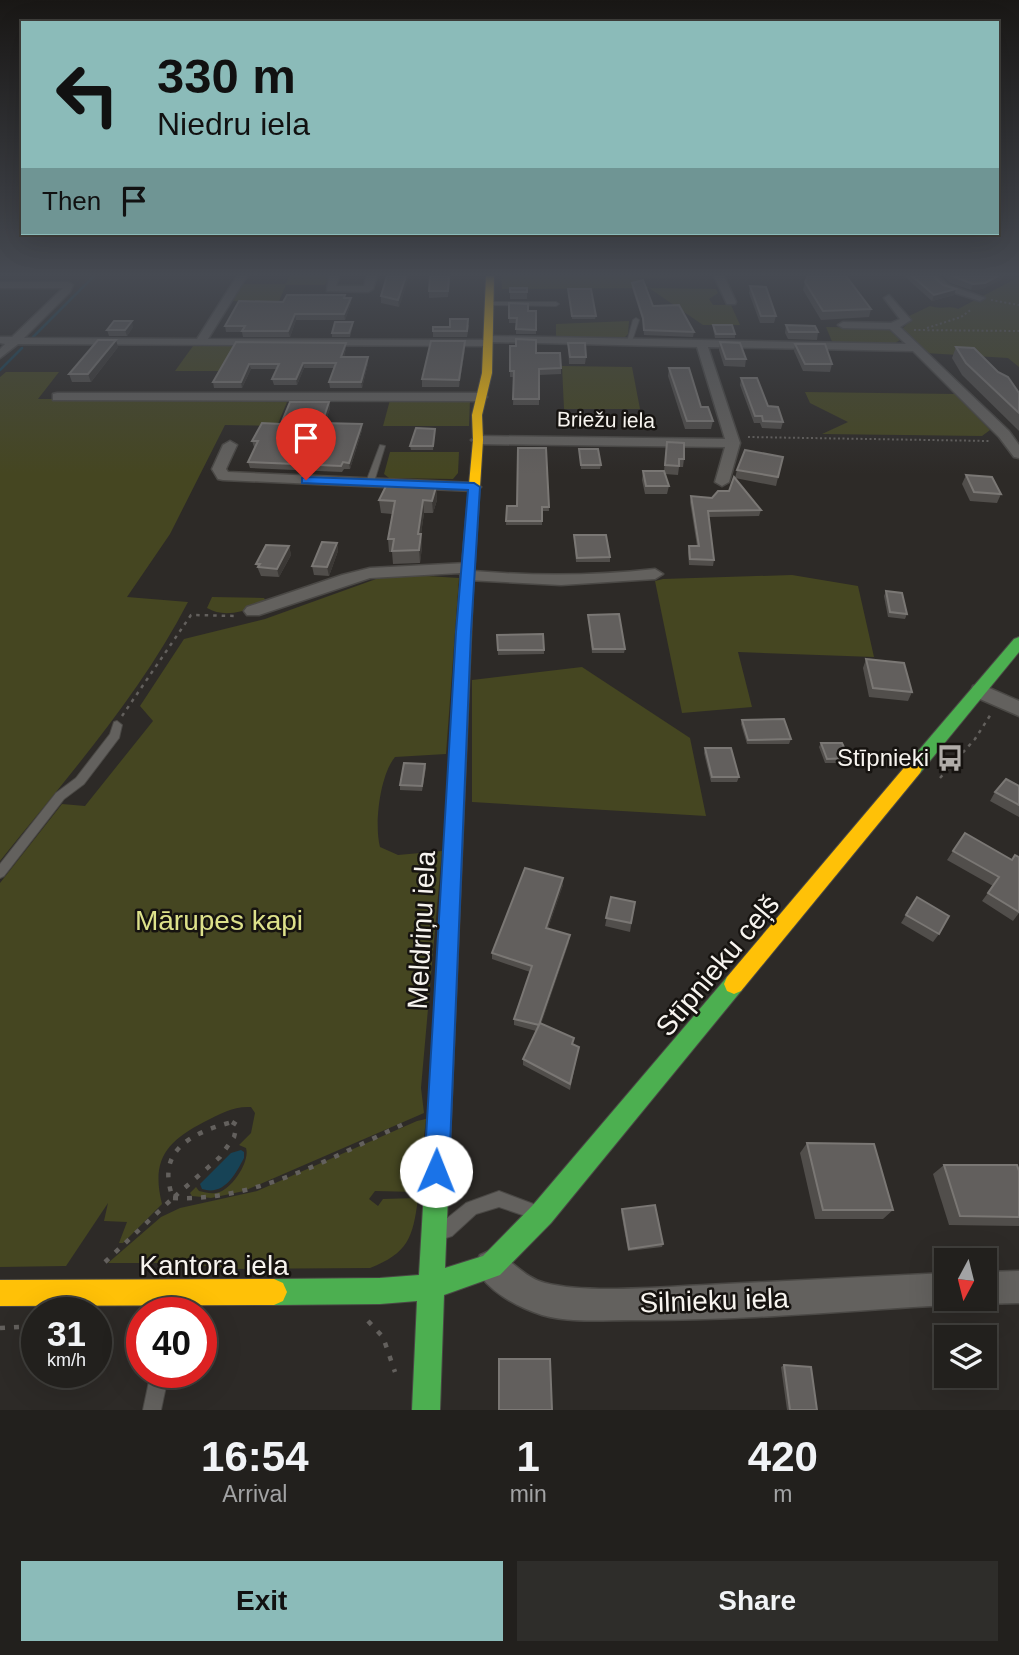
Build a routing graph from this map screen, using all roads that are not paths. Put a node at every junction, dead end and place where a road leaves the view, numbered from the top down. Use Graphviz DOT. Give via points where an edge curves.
graph roads {
  1 [pos="488,341"];
  2 [pos="14,342"];
  3 [pos="89,342"];
  4 [pos="373,342"];
  5 [pos="648,342"];
  6 [pos="908,342"];
  7 [pos="200,343"];
  8 [pos="701,344"];
  9 [pos="914,348"];
  10 [pos="0,355"];
  11 [pos="57,397"];
  12 [pos="481,397"];
  13 [pos="478,440"];
  14 [pos="733,440"];
  15 [pos="230,445"];
  16 [pos="382,446"];
  17 [pos="1019,454"];
  18 [pos="722,481"];
  19 [pos="370,482"];
  20 [pos="474,487"];
  21 [pos="467,572"];
  22 [pos="655,574"];
  23 [pos="254,611"];
  24 [pos="1019,642"];
  25 [pos="980,691"];
  26 [pos="1019,709"];
  27 [pos="117,724"];
  28 [pos="0,873"];
  29 [pos="542,1214"];
  30 [pos="433,1242"];
  31 [pos="491,1266"];
  32 [pos="429,1287"];
  33 [pos="1019,1287"];
  34 [pos="998,1288"];
  35 [pos="934,1290"];
  36 [pos="177,1292"];
  37 [pos="0,1293"];
  38 [pos="176,1297"];
  39 [pos="157,1388"];
  40 [pos="152,1410"];
  41 [pos="426,1410"];
  1 -- 12 [label="street, Meldriņu iela"];
  2 -- 10 [label="street"];
  3 -- 7 [label="street"];
  4 -- 7 [label="street"];
  5 -- 8 [label="street"];
  6 -- 9 [label="street"];
  8 -- 9 [label="street"];
  8 -- 14 [label="street"];
  9 -- 17 [label="street"];
  11 -- 12 [label="street"];
  12 -- 13 [label="street, Meldriņu iela"];
  13 -- 14 [label="street, Briežu iela"];
  13 -- 20 [label="street, Meldriņu iela"];
  14 -- 18 [label="street"];
  15 -- 19 [label="street" via="219,469 223,475"];
  16 -- 19 [label="lane"];
  19 -- 20 [label="street"];
  20 -- 21 [label="street, Meldriņu iela"];
  21 -- 22 [label="street" via="560,582"];
  21 -- 23 [label="street" via="370,573"];
  21 -- 30 [label="street, Meldriņu iela"];
  24 -- 25 [label="street, Stīpnieku ceļš"];
  25 -- 26 [label="street"];
  25 -- 29 [label="street, Stīpnieku ceļš"];
  27 -- 28 [label="lane" via="115,735 80,781 60,796"];
  29 -- 30 [label="lane" via="499,1199 471,1208"];
  29 -- 31 [label="street, Stīpnieku ceļš"];
  30 -- 32 [label="street, Meldriņu iela"];
  31 -- 32 [label="street, Stīpnieku ceļš"];
  31 -- 35 [label="street, Silnieku iela" via="517,1287 543,1299 573,1303 660,1304"];
  32 -- 36 [label="street, Kantora iela"];
  32 -- 41 [label="street, Meldriņu iela"];
  33 -- 34 [label="street"];
  36 -- 37 [label="street, Kantora iela"];
  36 -- 38 [label="lane"];
  39 -- 40 [label="lane"];
}
